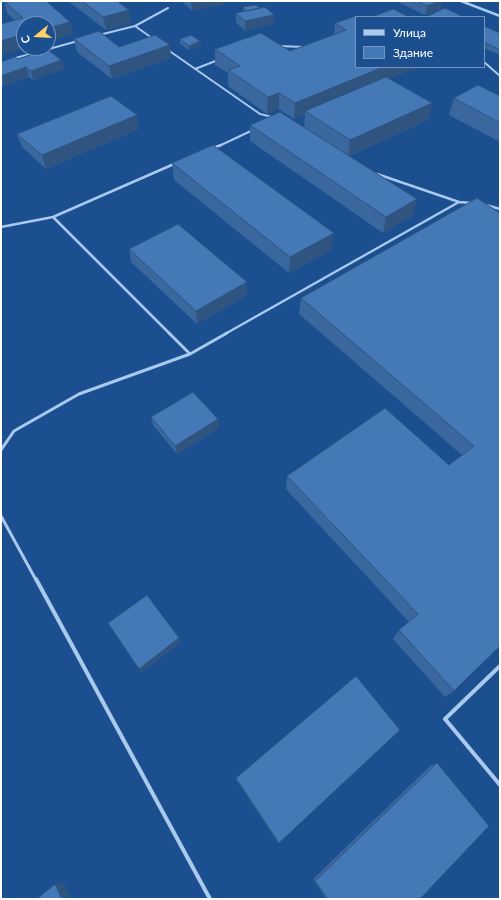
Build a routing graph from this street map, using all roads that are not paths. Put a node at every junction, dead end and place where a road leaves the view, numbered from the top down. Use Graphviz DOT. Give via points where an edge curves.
graph roads {
  1 [pos="461,1"];
  2 [pos="168,8"];
  3 [pos="500,16"];
  4 [pos="134,26"];
  5 [pos="97,36"];
  6 [pos="153,39"];
  7 [pos="83,40"];
  8 [pos="310,45"];
  9 [pos="274,46"];
  10 [pos="165,47"];
  11 [pos="224,58"];
  12 [pos="8,60"];
  13 [pos="485,63"];
  14 [pos="196,69"];
  15 [pos="500,76"];
  16 [pos="273,117"];
  17 [pos="258,128"];
  18 [pos="206,150"];
  19 [pos="177,163"];
  20 [pos="372,173"];
  21 [pos="459,202"];
  22 [pos="474,204"];
  23 [pos="482,205"];
  24 [pos="500,209"];
  25 [pos="53,217"];
  26 [pos="1,227"];
  27 [pos="190,354"];
  28 [pos="1,450"];
  29 [pos="1,516"];
  30 [pos="500,666"];
  31 [pos="500,785"];
  32 [pos="210,899"];
  1 -- 3 [label="street"];
  2 -- 4 [label="lane"];
  4 -- 5 [label="lane"];
  4 -- 6 [label="lane"];
  7 -- 12 [label="lane"];
  8 -- 9 [label="lane"];
  10 -- 14 [label="lane"];
  11 -- 14 [label="lane"];
  13 -- 15 [label="lane"];
  14 -- 16 [label="lane" via="260,114"];
  17 -- 18 [label="lane"];
  19 -- 25 [label="lane"];
  20 -- 21 [label="lane"];
  21 -- 22 [label="lane"];
  21 -- 27 [label="lane"];
  23 -- 24 [label="lane"];
  25 -- 26 [label="lane"];
  25 -- 27 [label="lane"];
  27 -- 28 [label="lane" via="79,394 14,431"];
  29 -- 32 [label="lane"];
  30 -- 31 [label="lane" via="444,719"];
}
